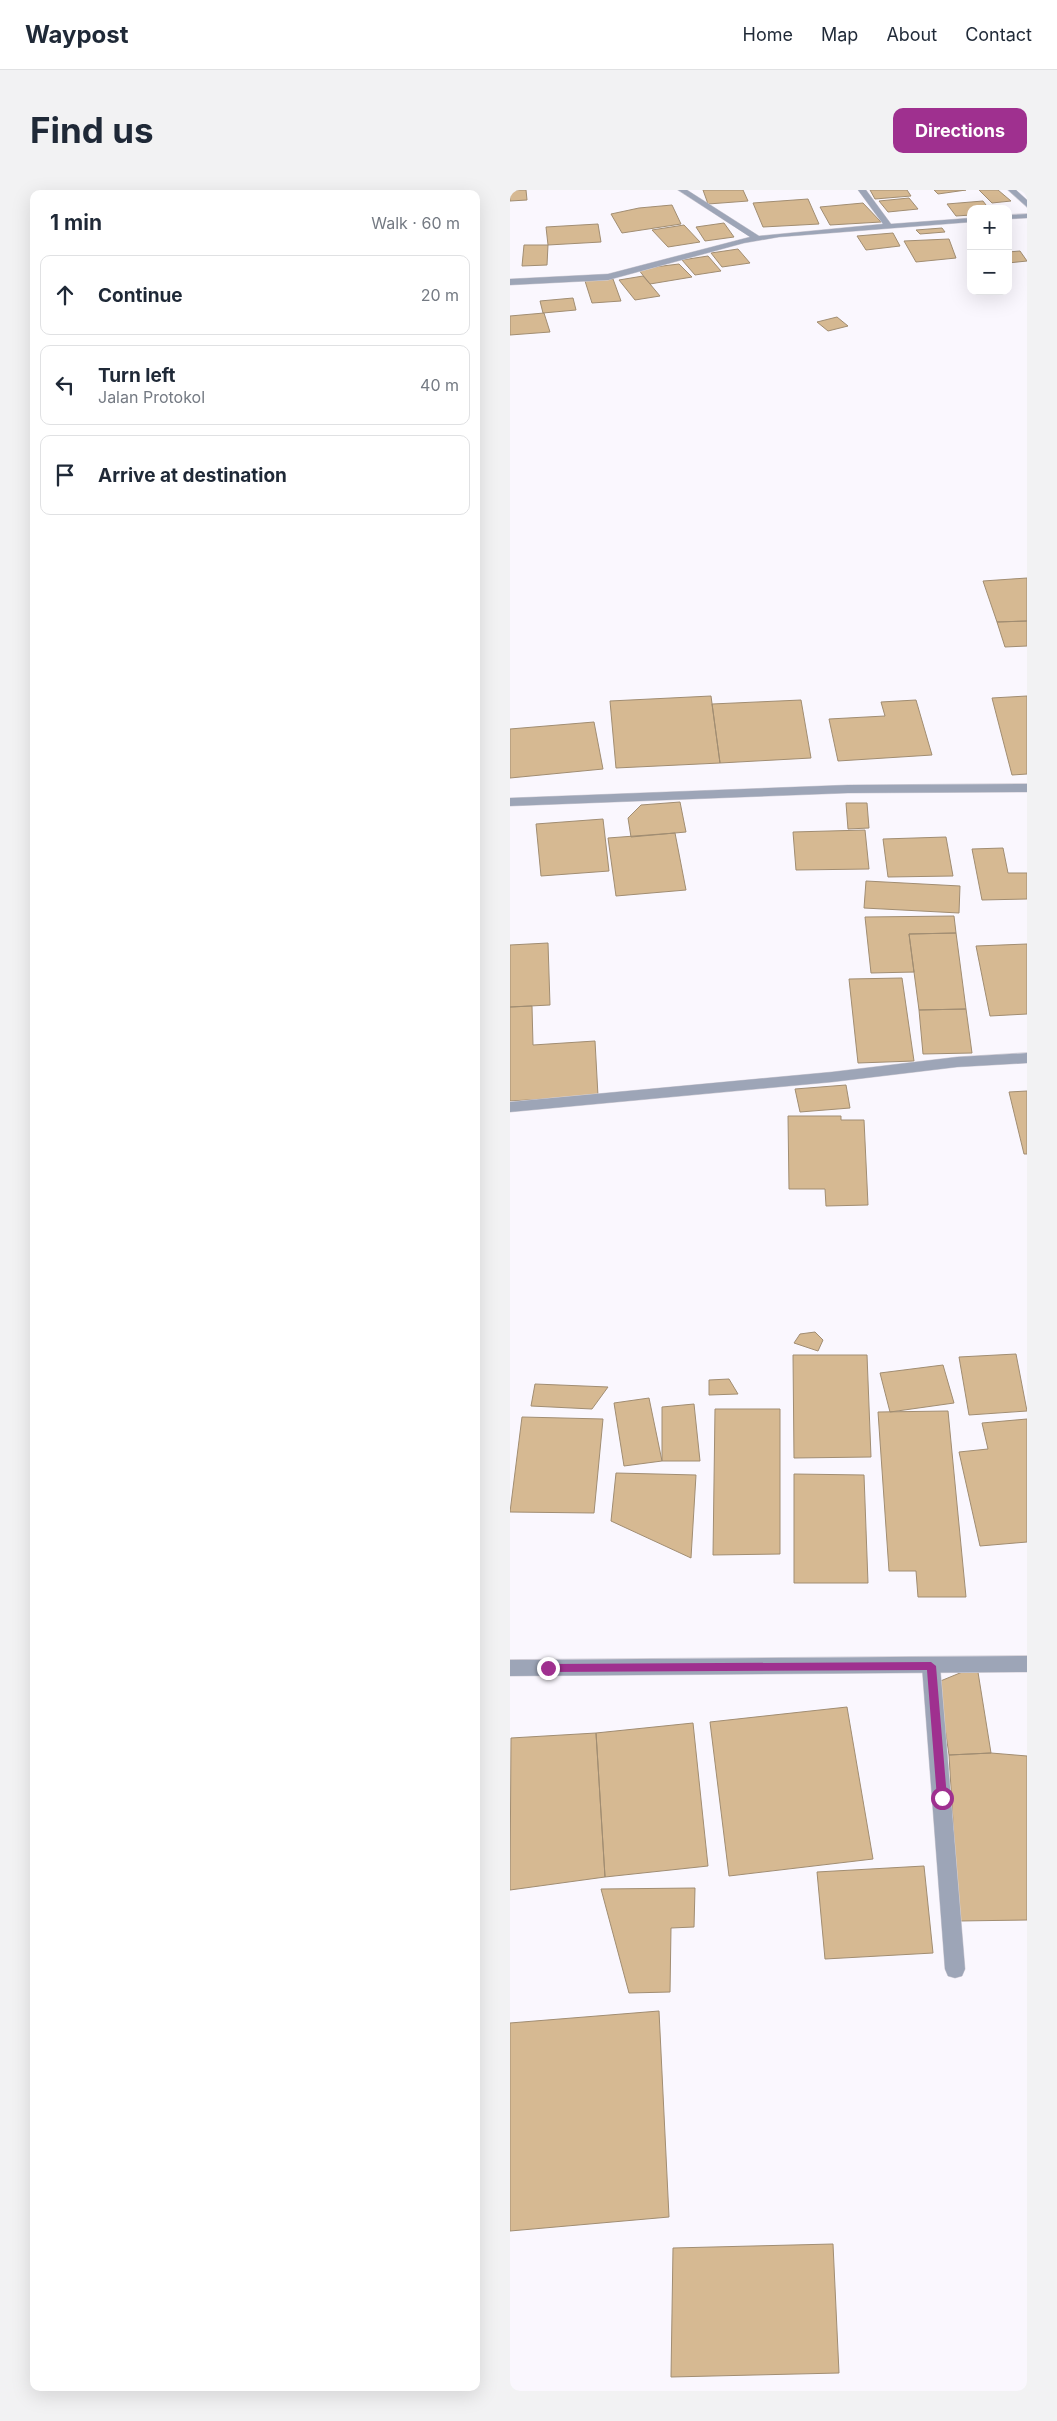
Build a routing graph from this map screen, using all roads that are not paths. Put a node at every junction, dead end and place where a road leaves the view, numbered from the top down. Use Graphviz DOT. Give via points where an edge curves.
graph roads {
  1 [pos="682,190"];
  2 [pos="862,190"];
  3 [pos="1012,190"];
  4 [pos="1027,205"];
  5 [pos="1027,216"];
  6 [pos="1012,218"];
  7 [pos="967,220"];
  8 [pos="888,226"];
  9 [pos="757,238"];
  10 [pos="510,282"];
  11 [pos="1027,788"];
  12 [pos="510,802"];
  13 [pos="1027,1058"];
  14 [pos="510,1107"];
  15 [pos="1027,1664"];
  16 [pos="931,1666"];
  17 [pos="510,1668"];
  18 [pos="955,1969"];
  1 -- 9 [label="street"];
  2 -- 8 [label="street"];
  3 -- 4 [label="street"];
  5 -- 6 [label="street"];
  7 -- 8 [label="street"];
  8 -- 9 [label="street"];
  9 -- 10 [label="street" via="608,277"];
  11 -- 12 [label="street" via="848,788"];
  13 -- 14 [label="street" via="957,1062"];
  15 -- 16 [label="street"];
  16 -- 17 [label="street"];
  16 -- 18 [label="street"];
}
